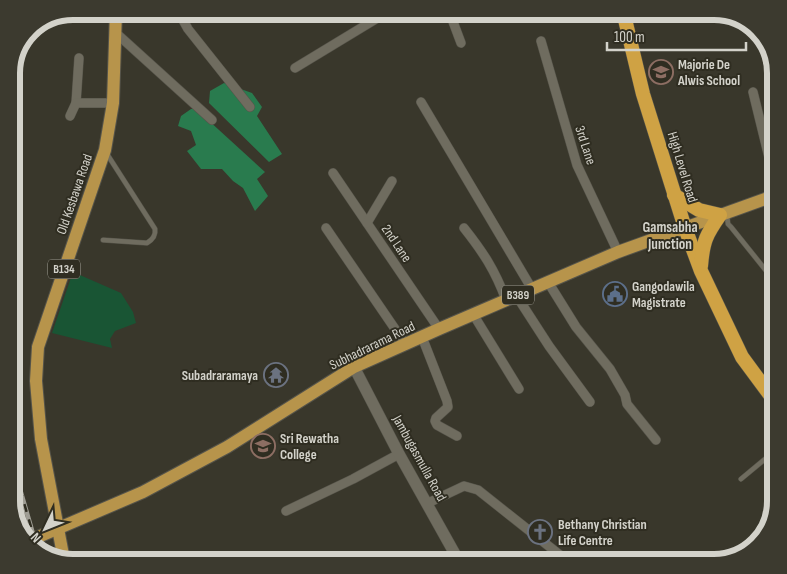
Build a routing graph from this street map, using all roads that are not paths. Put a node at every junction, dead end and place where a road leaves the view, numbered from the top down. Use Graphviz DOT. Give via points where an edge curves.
graph roads {
  1 [pos="116,20"];
  2 [pos="183,20"];
  3 [pos="374,20"];
  4 [pos="452,20"];
  5 [pos="625,20"];
  6 [pos="116,33"];
  7 [pos="541,41"];
  8 [pos="461,43"];
  9 [pos="79,58"];
  10 [pos="295,68"];
  11 [pos="753,92"];
  12 [pos="421,102"];
  13 [pos="76,103"];
  14 [pos="113,103"];
  15 [pos="250,107"];
  16 [pos="70,116"];
  17 [pos="212,120"];
  18 [pos="767,149"];
  19 [pos="105,150"];
  20 [pos="333,173"];
  21 [pos="392,181"];
  22 [pos="674,195"];
  23 [pos="767,198"];
  24 [pos="724,214"];
  25 [pos="367,223"];
  26 [pos="326,228"];
  27 [pos="464,228"];
  28 [pos="685,228"];
  29 [pos="103,240"];
  30 [pos="618,252"];
  31 [pos="701,271"];
  32 [pos="767,272"];
  33 [pos="548,282"];
  34 [pos="532,289"];
  35 [pos="511,298"];
  36 [pos="473,314"];
  37 [pos="439,329"];
  38 [pos="422,337"];
  39 [pos="406,345"];
  40 [pos="354,367"];
  41 [pos="519,389"];
  42 [pos="767,391"];
  43 [pos="590,402"];
  44 [pos="457,436"];
  45 [pos="656,440"];
  46 [pos="399,454"];
  47 [pos="767,457"];
  48 [pos="741,479"];
  49 [pos="428,503"];
  50 [pos="20,507"];
  51 [pos="286,511"];
  52 [pos="24,520"];
  53 [pos="58,528"];
  54 [pos="35,538"];
  55 [pos="63,553"];
  56 [pos="454,554"];
  57 [pos="559,554"];
  1 -- 6 [label="main road, Old Kesbawa Road / B134"];
  2 -- 15 [label="street"];
  3 -- 10 [label="street"];
  4 -- 8 [label="street"];
  5 -- 22 [label="highway, High Level Road" via="643,94"];
  6 -- 14 [label="main road, Old Kesbawa Road / B134"];
  6 -- 17 [label="street"];
  7 -- 30 [label="street, 3rd Lane" via="577,165"];
  9 -- 13 [label="street"];
  11 -- 18 [label="street"];
  12 -- 34 [label="street"];
  13 -- 14 [label="street"];
  13 -- 16 [label="street"];
  14 -- 19 [label="main road, Old Kesbawa Road / B134"];
  19 -- 29 [label="lane" via="156,233 147,243"];
  19 -- 53 [label="main road, Old Kesbawa Road / B134" via="38,347 36,381 42,439"];
  20 -- 25 [label="street, 2nd Lane"];
  21 -- 25 [label="street"];
  22 -- 24 [label="highway" via="699,210"];
  22 -- 28 [label="highway, High Level Road"];
  23 -- 24 [label="main road, B389"];
  24 -- 28 [label="main road, B389"];
  24 -- 31 [label="highway" via="710,229 703,246"];
  24 -- 32 [label="lane" via="728,224"];
  25 -- 37 [label="street, 2nd Lane"];
  26 -- 39 [label="street"];
  27 -- 35 [label="street"];
  28 -- 30 [label="main road, Subhadrarama Road / B389"];
  28 -- 31 [label="highway, High Level Road"];
  30 -- 33 [label="main road, Subhadrarama Road / B389"];
  31 -- 42 [label="highway, High Level Road" via="742,357"];
  33 -- 34 [label="main road, Subhadrarama Road / B389"];
  33 -- 45 [label="street" via="576,327 610,369 627,404"];
  34 -- 35 [label="main road, Subhadrarama Road / B389"];
  35 -- 36 [label="main road, Subhadrarama Road / B389"];
  35 -- 43 [label="street"];
  36 -- 37 [label="main road, Subhadrarama Road / B389"];
  36 -- 41 [label="street"];
  37 -- 38 [label="main road, Subhadrarama Road / B389"];
  38 -- 39 [label="main road, Subhadrarama Road / B389"];
  38 -- 44 [label="street" via="448,401 448,407 435,422"];
  39 -- 40 [label="main road, Subhadrarama Road / B389"];
  40 -- 46 [label="street, Jambugasmulla Road"];
  40 -- 53 [label="main road, Subhadrarama Road / B389" via="227,447 143,492"];
  46 -- 49 [label="street, Jambugasmulla Road"];
  46 -- 51 [label="street"];
  47 -- 48 [label="lane"];
  49 -- 56 [label="street, Jambugasmulla Road"];
  49 -- 57 [label="street" via="464,486 478,490"];
  50 -- 52 [label="street"];
  53 -- 54 [label="main road, B389"];
  53 -- 55 [label="main road, Old Kesbawa Road"];
}
